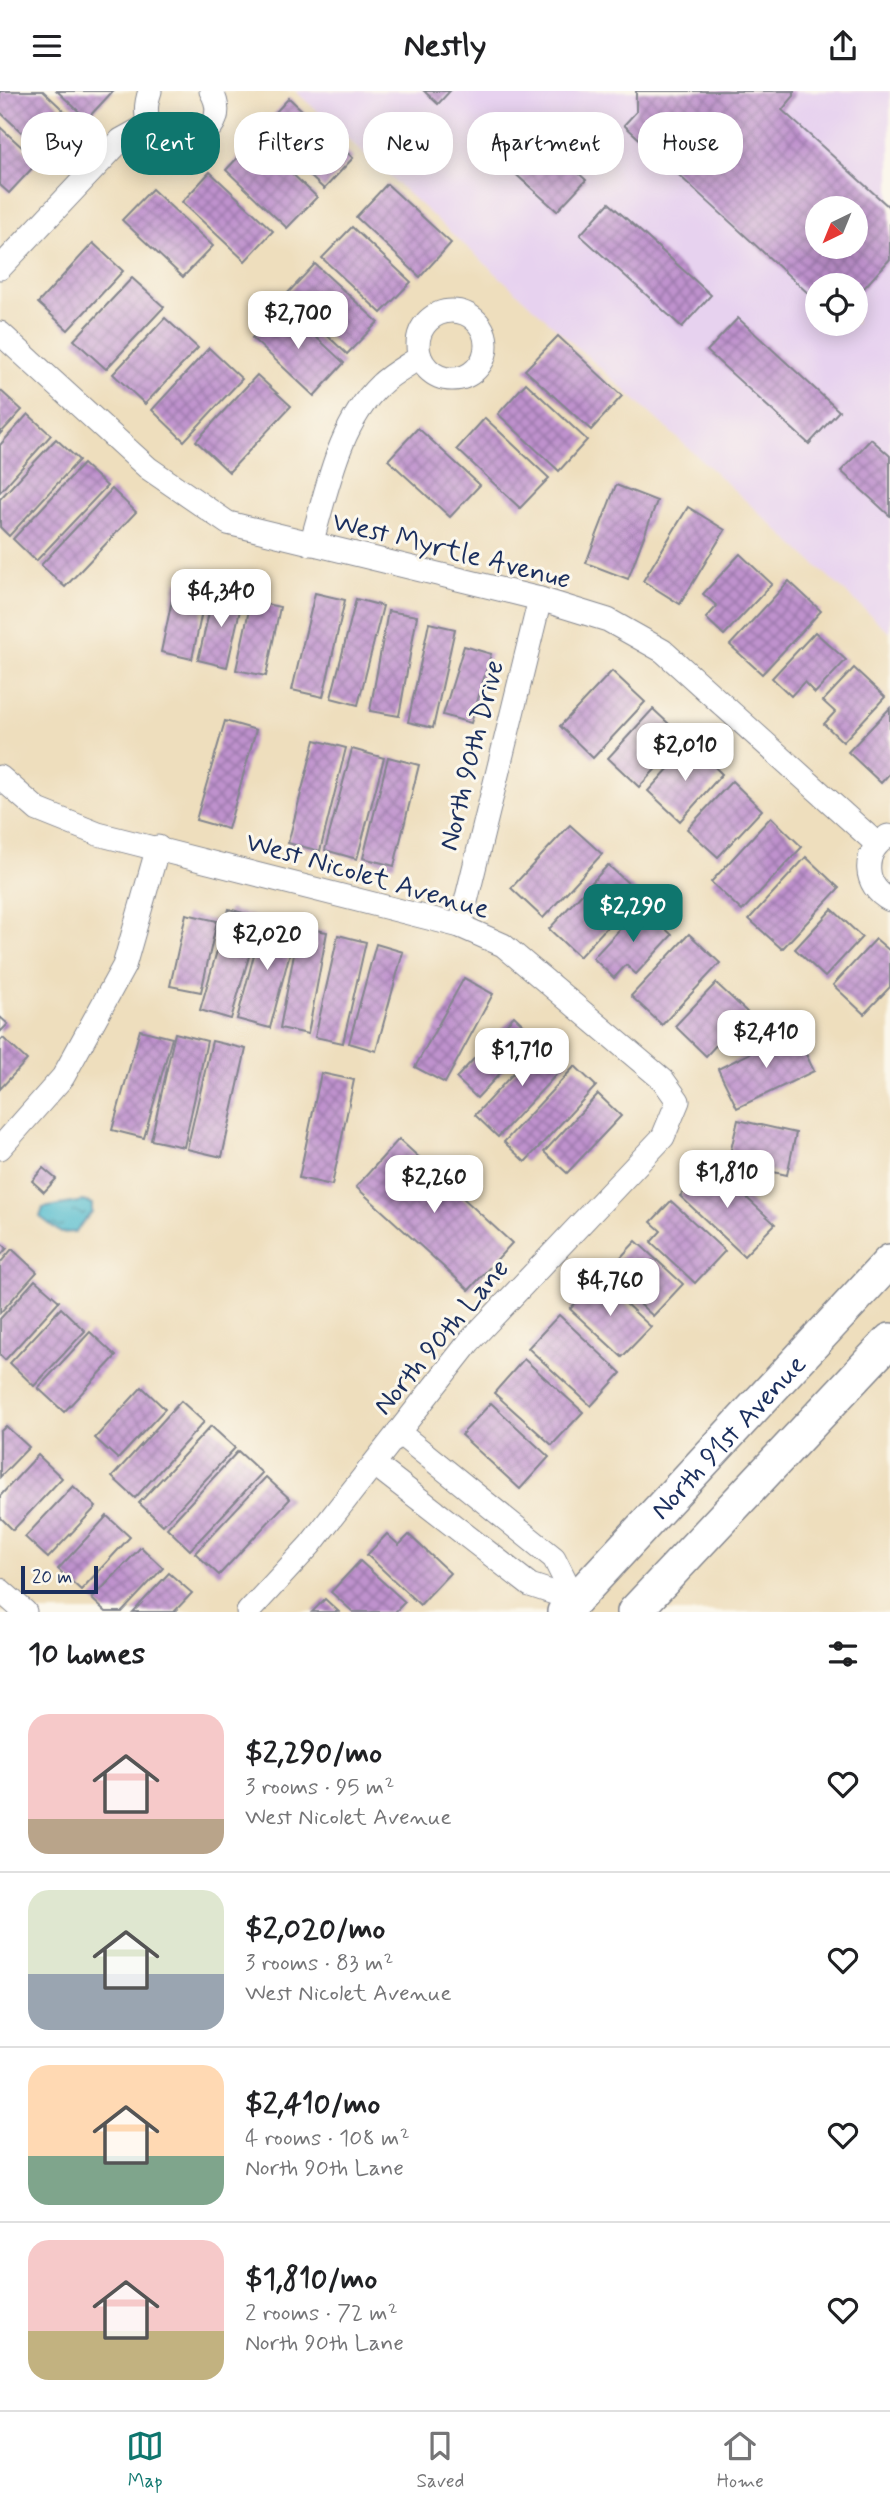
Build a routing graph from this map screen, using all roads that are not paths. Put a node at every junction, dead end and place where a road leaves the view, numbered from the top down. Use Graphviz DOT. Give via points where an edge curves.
graph roads {
  1 [pos="150,91"];
  2 [pos="211,91"];
  3 [pos="148,112"];
  4 [pos="215,112"];
  5 [pos="121,140"];
  6 [pos="0,268"];
  7 [pos="0,333"];
  8 [pos="419,357"];
  9 [pos="311,544"];
  10 [pos="540,599"];
  11 [pos="0,777"];
  12 [pos="883,840"];
  13 [pos="158,847"];
  14 [pos="890,900"];
  15 [pos="460,926"];
  16 [pos="678,1101"];
  17 [pos="0,1148"];
  18 [pos="890,1261"];
  19 [pos="890,1340"];
  20 [pos="398,1432"];
  21 [pos="374,1464"];
  22 [pos="0,1590"];
  23 [pos="573,1608"];
  24 [pos="24,1612"];
  25 [pos="248,1612"];
  26 [pos="634,1612"];
  1 -- 3 [label="street"];
  2 -- 4 [label="street"];
  5 -- 6 [label="street"];
  7 -- 9 [label="street, West Myrtle Avenue" via="148,468 228,523"];
  8 -- 9 [label="street" via="380,385 356,414 333,467"];
  9 -- 10 [label="street, West Myrtle Avenue"];
  10 -- 12 [label="street, West Myrtle Avenue" via="608,620 663,651"];
  10 -- 15 [label="street, North 90th Drive"];
  11 -- 13 [label="street, West Nicolet Avenue" via="38,810 98,834"];
  12 -- 14 [label="street" via="868,866 869,877 874,888"];
  13 -- 15 [label="street, West Nicolet Avenue"];
  13 -- 17 [label="street" via="124,966 63,1077"];
  15 -- 16 [label="street, West Nicolet Avenue" via="503,945 663,1080"];
  16 -- 20 [label="street, North 90th Lane" via="663,1137 500,1305"];
  18 -- 23 [label="main road, North 91st Avenue"];
  19 -- 26 [label="main road, North 91st Avenue"];
  20 -- 21 [label="street, North 90th Lane"];
  20 -- 23 [label="street" via="554,1558"];
  21 -- 23 [label="street" via="530,1585"];
  21 -- 25 [label="street, North 90th Lane" via="310,1545"];
  22 -- 24 [label="street"];
}
